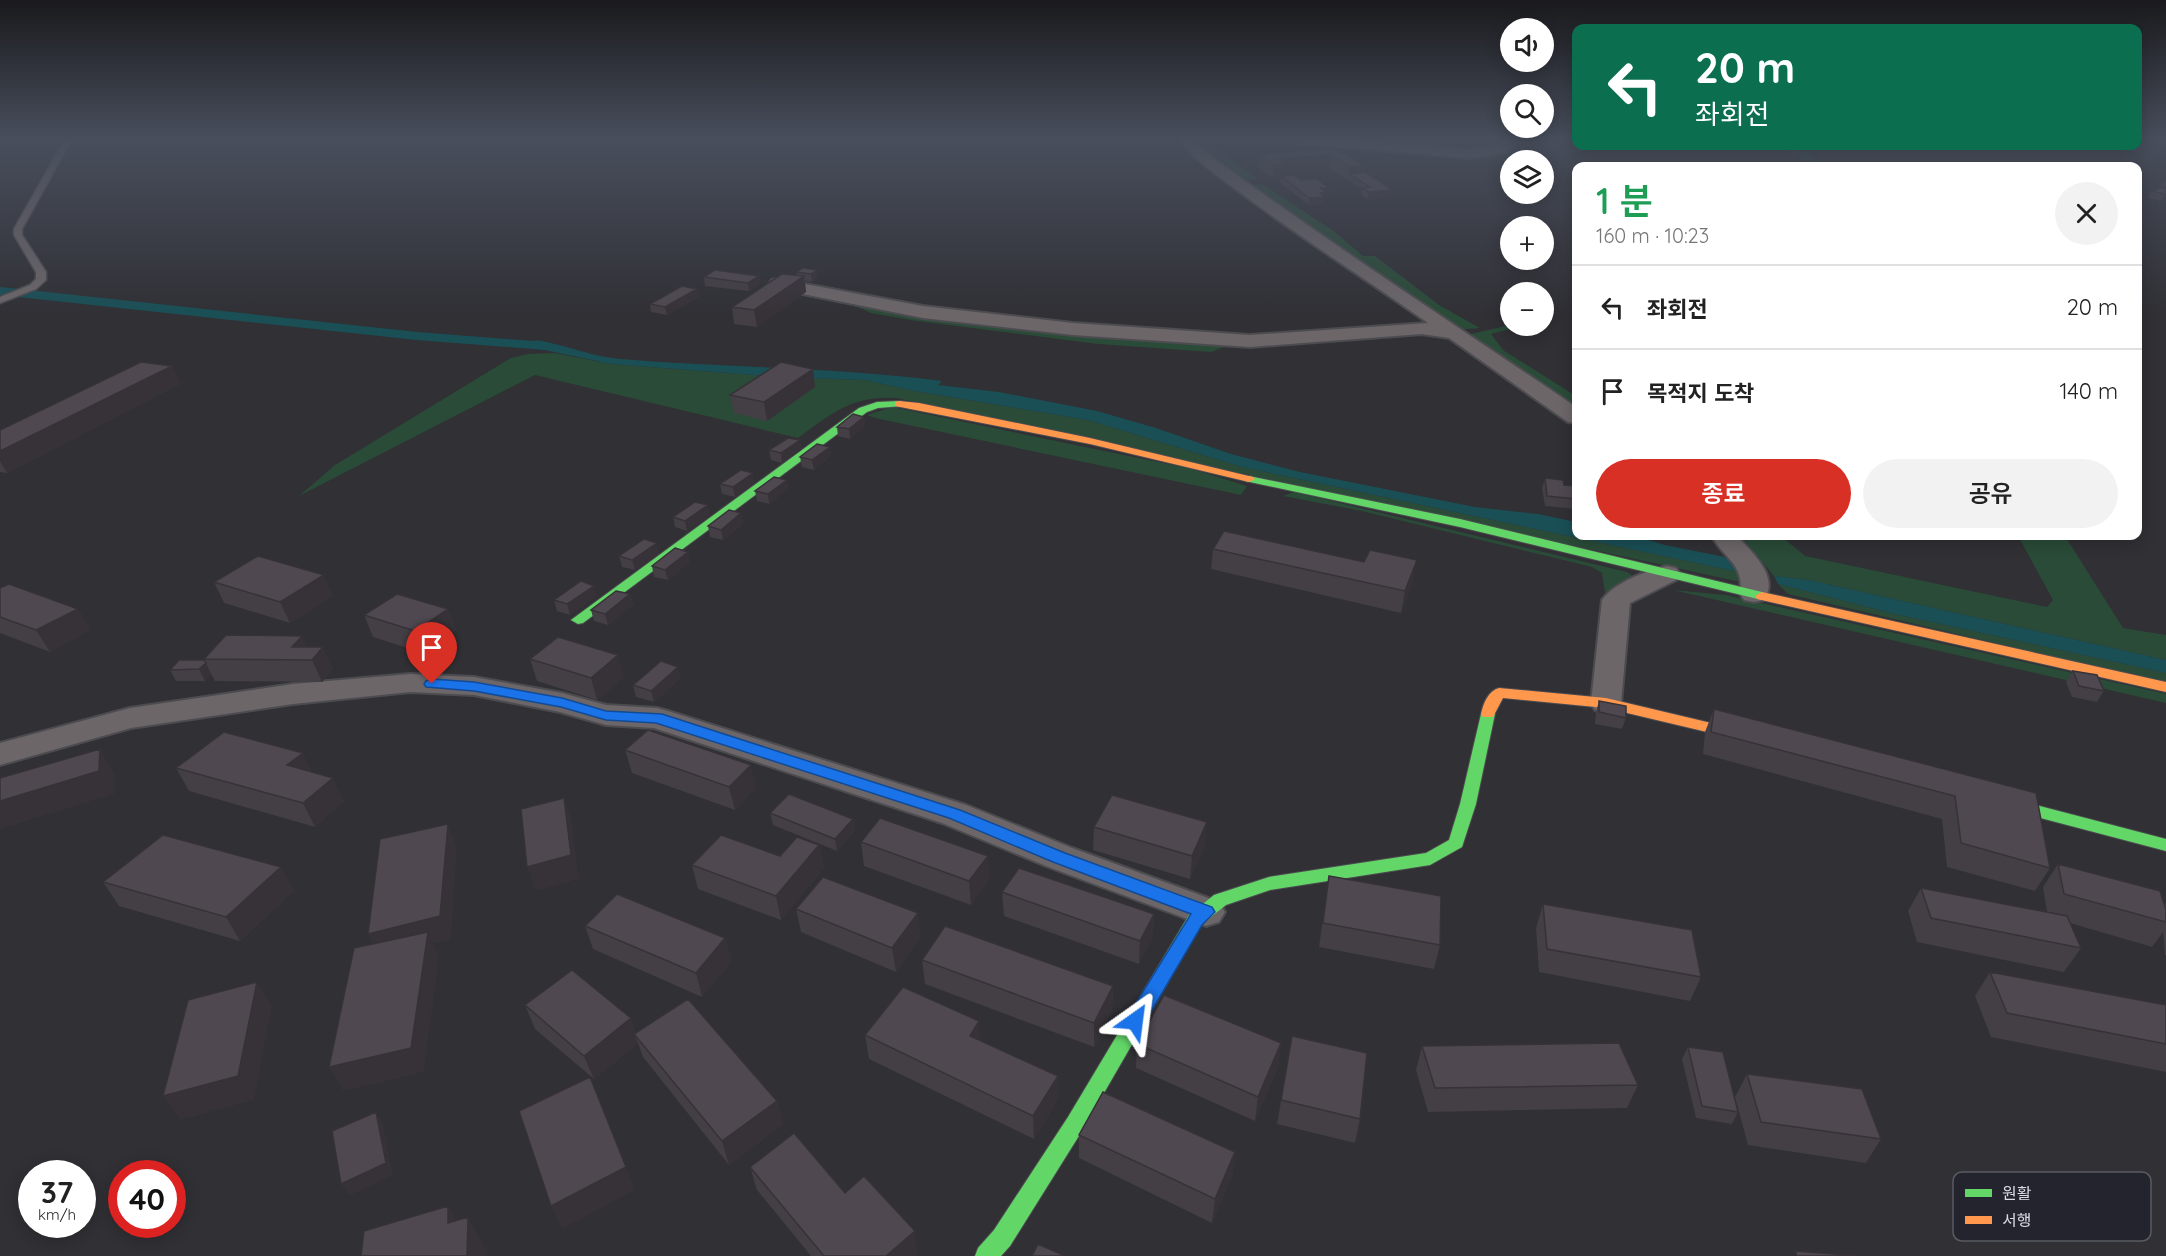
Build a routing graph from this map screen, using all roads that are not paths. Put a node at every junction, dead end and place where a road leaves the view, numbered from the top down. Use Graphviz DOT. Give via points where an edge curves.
graph roads {
  1 [pos="36,198"];
  2 [pos="1257,198"];
  3 [pos="778,284"];
  4 [pos="0,300"];
  5 [pos="1454,333"];
  6 [pos="1572,414"];
  7 [pos="1727,540"];
  8 [pos="1667,574"];
  9 [pos="1752,578"];
  10 [pos="578,621"];
  11 [pos="2166,687"];
  12 [pos="1606,703"];
  13 [pos="1757,740"];
  14 [pos="0,754"];
  15 [pos="1984,798"];
  16 [pos="2166,845"];
  17 [pos="1206,912"];
  18 [pos="986,1256"];
  1 -- 4 [label="lane" via="18,235 41,272 40,280 33,287"];
  2 -- 5 [label="street"];
  3 -- 5 [label="street" via="923,312 1224,341 1422,328"];
  5 -- 6 [label="street"];
  7 -- 9 [label="street"];
  8 -- 9 [label="street"];
  8 -- 10 [label="street" via="1460,523 1270,484 1090,441 893,403 863,410"];
  8 -- 12 [label="street" via="1616,600"];
  9 -- 11 [label="street"];
  12 -- 13 [label="street"];
  12 -- 17 [label="street" via="1499,693 1490,705 1456,843 1430,859 1269,884 1220,900"];
  14 -- 17 [label="street" via="130,718 292,694 410,683 474,686 606,715 657,718 954,814"];
  15 -- 16 [label="street"];
  17 -- 18 [label="street" via="1195,920 1075,1124 1002,1238"];
}
